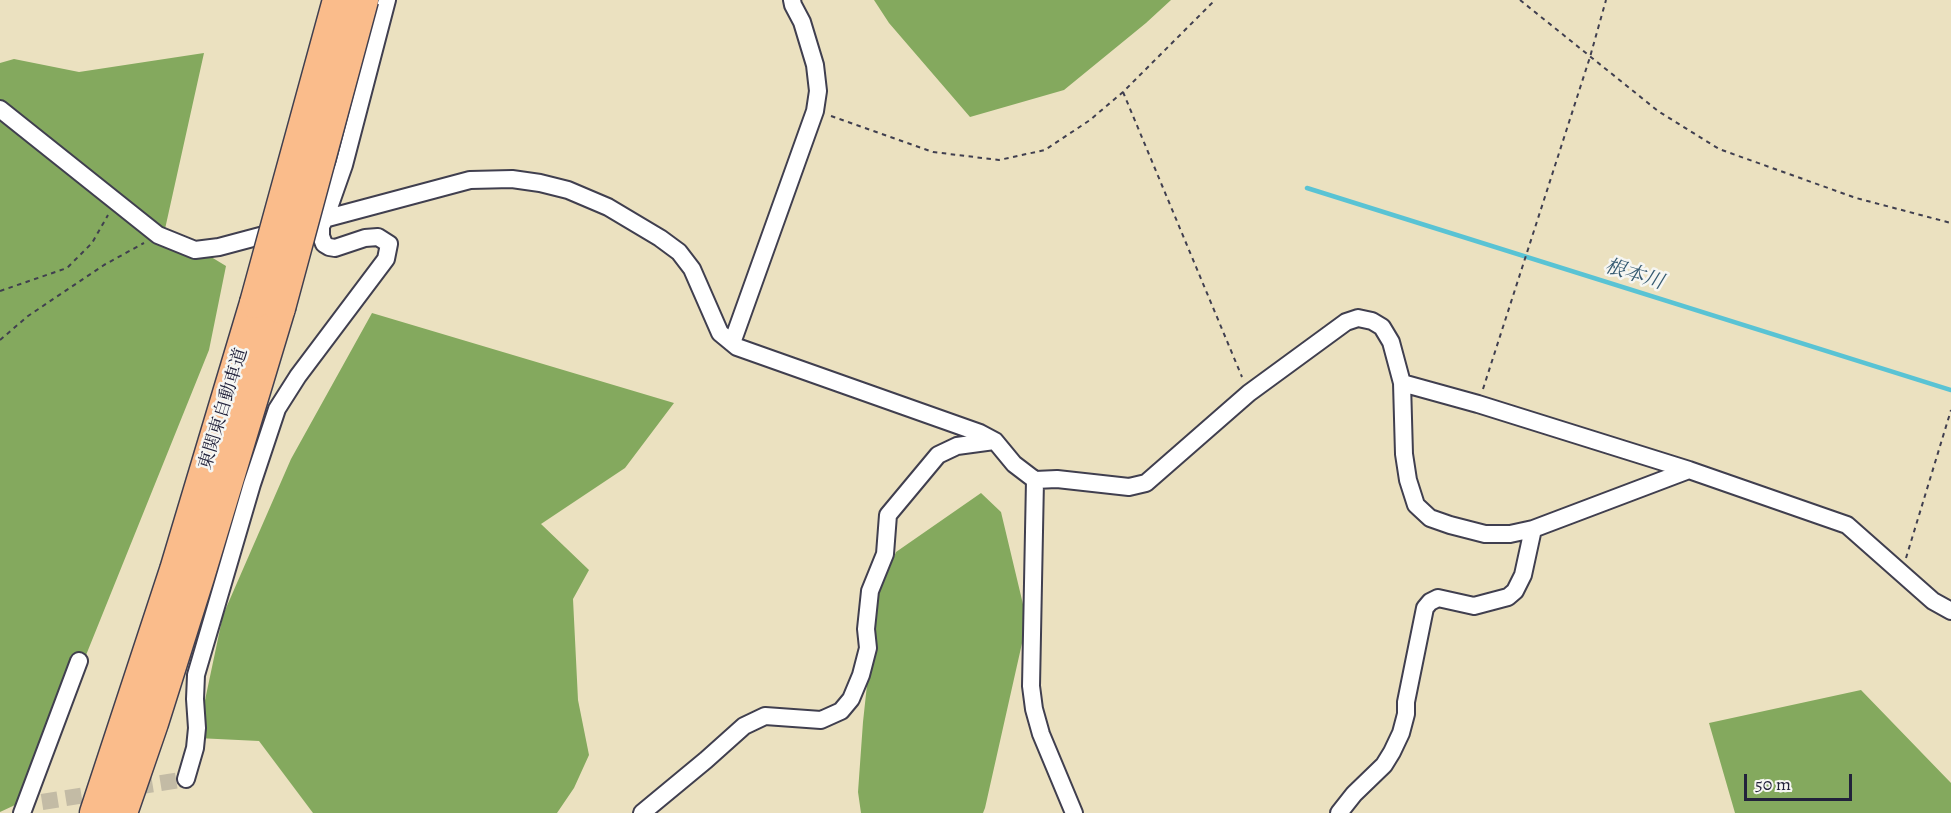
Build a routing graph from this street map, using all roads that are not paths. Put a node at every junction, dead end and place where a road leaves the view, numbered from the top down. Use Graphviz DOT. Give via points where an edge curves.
graph roads {
  1 [pos="338,0"];
  2 [pos="363,0"];
  3 [pos="387,0"];
  4 [pos="792,0"];
  5 [pos="0,109"];
  6 [pos="325,219"];
  7 [pos="268,306"];
  8 [pos="732,343"];
  9 [pos="1402,383"];
  10 [pos="995,441"];
  11 [pos="1689,470"];
  12 [pos="1035,480"];
  13 [pos="1533,529"];
  14 [pos="1951,611"];
  15 [pos="79,661"];
  16 [pos="186,779"];
  17 [pos="30,805"];
  18 [pos="95,813"];
  19 [pos="122,813"];
  20 [pos="642,813"];
  21 [pos="1074,813"];
  22 [pos="1339,813"];
  1 -- 7 [label="highway, 東関東自動車道, bridge"];
  2 -- 7 [label="highway, 東関東自動車道, bridge"];
  3 -- 6 [label="street" via="344,165"];
  4 -- 8 [label="street" via="816,65 815,111"];
  5 -- 6 [label="street" via="158,235 195,249 219,247"];
  6 -- 8 [label="street" via="470,180 512,179 568,190 608,207 679,252 692,269 720,333"];
  6 -- 16 [label="street" via="321,236 329,248 378,237 389,244 386,259 277,409 196,675 197,728"];
  7 -- 18 [label="highway, 東関東自動車道"];
  7 -- 19 [label="highway, 東関東自動車道" via="192,599"];
  8 -- 10 [label="street"];
  9 -- 11 [label="street"];
  9 -- 12 [label="street" via="1391,342 1382,327 1358,318 1346,322 1249,393 1146,483 1130,487"];
  9 -- 13 [label="street" via="1404,454 1416,504 1430,518 1485,534"];
  10 -- 12 [label="street" via="1014,464"];
  10 -- 20 [label="street" via="957,446 938,454 888,515 885,555 870,591 868,648 851,699 841,711 821,720 765,716 744,726"];
  11 -- 13 [label="street"];
  11 -- 14 [label="street" via="1847,525 1933,601"];
  12 -- 21 [label="street" via="1031,686 1041,734"];
  13 -- 22 [label="street" via="1523,575 1508,597 1474,606 1438,598 1425,608 1401,734 1384,765"];
  15 -- 17 [label="street"];
}
